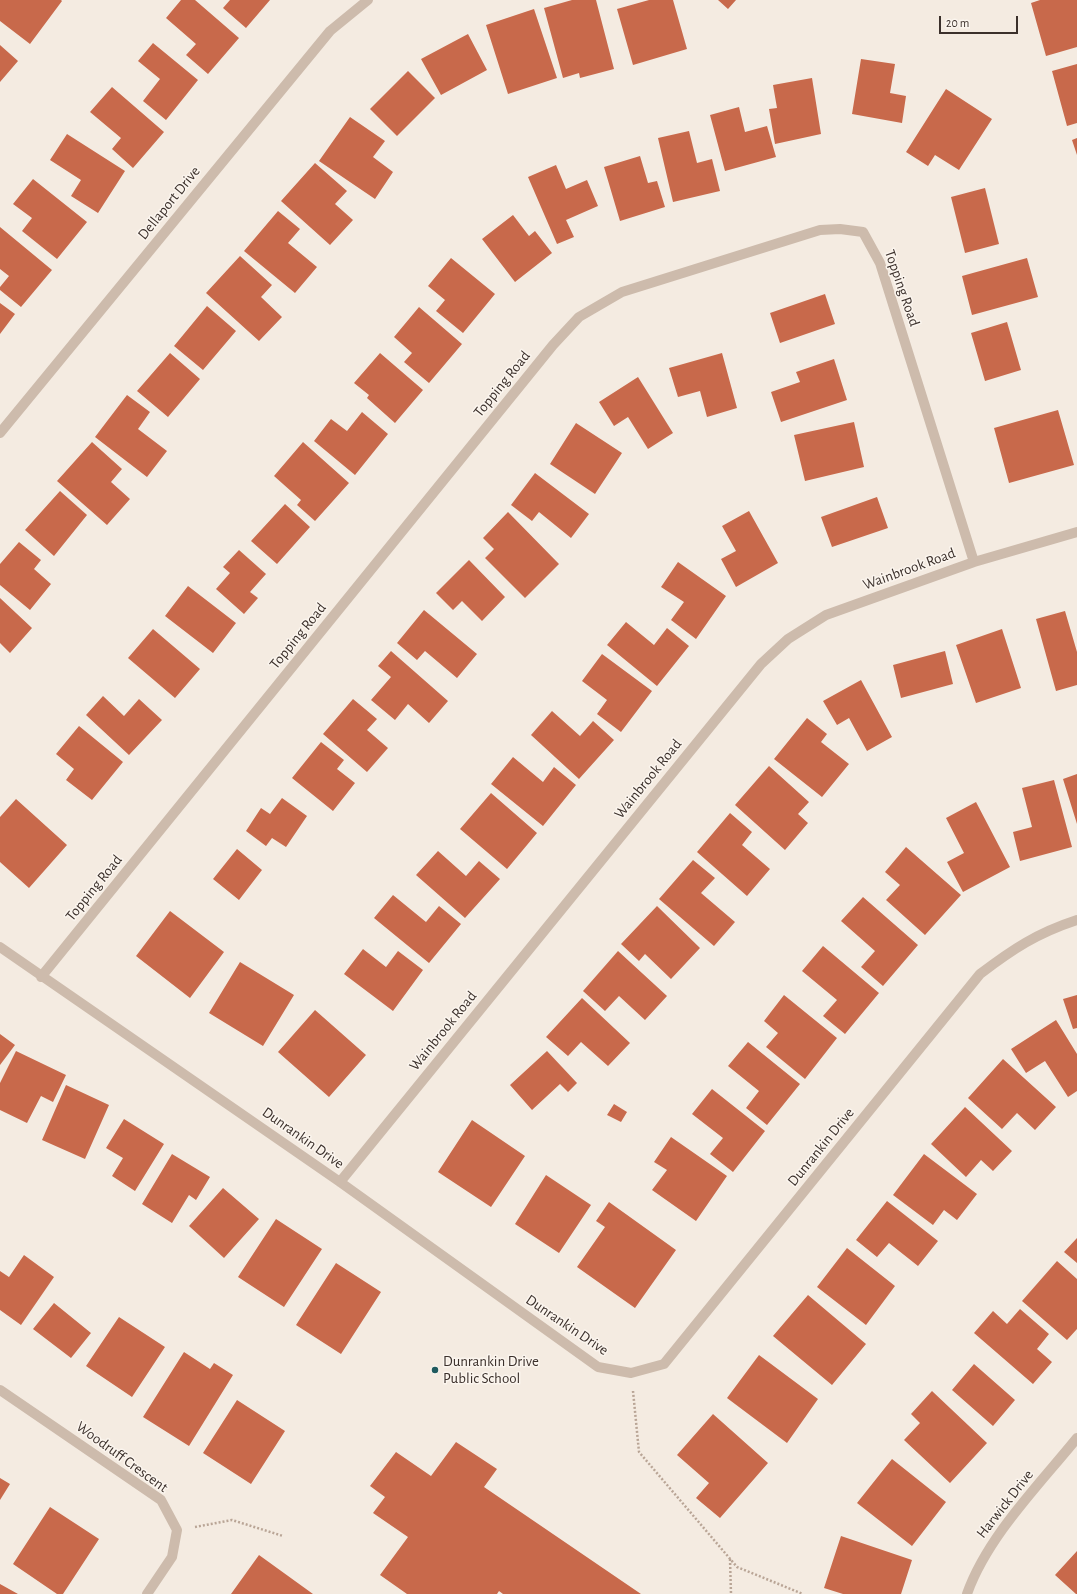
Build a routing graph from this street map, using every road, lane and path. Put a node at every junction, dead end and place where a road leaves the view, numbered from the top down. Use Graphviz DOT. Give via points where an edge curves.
graph roads {
  1 [pos="368,0"];
  2 [pos="0,433"];
  3 [pos="1077,532"];
  4 [pos="974,562"];
  5 [pos="1077,920"];
  6 [pos="0,947"];
  7 [pos="41,977"];
  8 [pos="340,1182"];
  9 [pos="631,1373"];
  10 [pos="0,1390"];
  11 [pos="1077,1438"];
  12 [pos="177,1530"];
  13 [pos="283,1536"];
  14 [pos="730,1559"];
  15 [pos="147,1594"];
  16 [pos="730,1594"];
  17 [pos="803,1594"];
  18 [pos="967,1594"];
  1 -- 2 [label="street, Dellaport Drive" via="330,31"];
  3 -- 4 [label="street, Wainbrook Road"];
  4 -- 7 [label="street, Topping Road" via="880,263 863,232 820,230 622,292 579,317 553,345"];
  4 -- 8 [label="street, Wainbrook Road" via="826,615 788,639 761,664"];
  5 -- 9 [label="street, Dunrankin Drive" via="1050,929 1011,950 980,974 664,1364"];
  6 -- 7 [label="street, Dunrankin Drive"];
  7 -- 8 [label="street, Dunrankin Drive"];
  8 -- 9 [label="street, Dunrankin Drive" via="598,1367"];
  9 -- 14 [label="path" via="639,1452"];
  10 -- 12 [label="street, Woodruff Crescent" via="161,1500"];
  11 -- 18 [label="street, Harwick Drive" via="1000,1532 975,1572"];
  12 -- 13 [label="path" via="232,1520"];
  12 -- 15 [label="street" via="172,1557"];
  14 -- 16 [label="path"];
  14 -- 17 [label="path" via="737,1567"];
}
